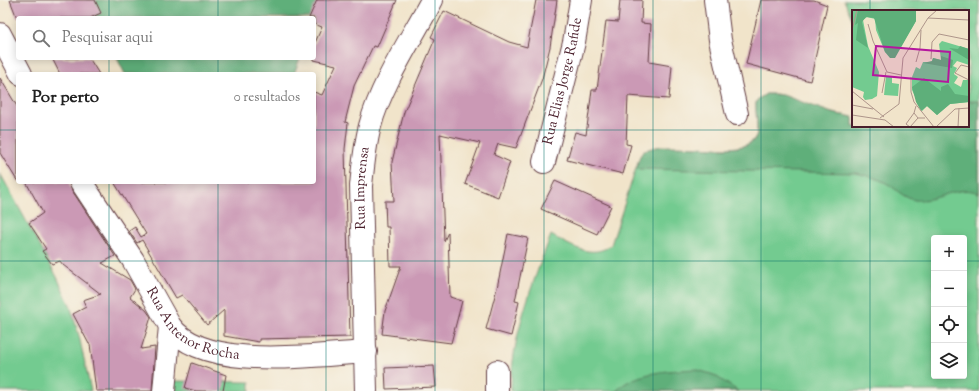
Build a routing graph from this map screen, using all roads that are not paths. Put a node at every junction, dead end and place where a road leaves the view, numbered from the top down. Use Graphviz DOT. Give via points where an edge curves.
graph roads {
  1 [pos="432,0"];
  2 [pos="581,0"];
  3 [pos="715,0"];
  4 [pos="0,34"];
  5 [pos="20,72"];
  6 [pos="737,114"];
  7 [pos="544,162"];
  8 [pos="82,184"];
  9 [pos="170,326"];
  10 [pos="366,352"];
  11 [pos="164,391"];
  12 [pos="366,391"];
  1 -- 10 [label="street, Rua Imprensa" via="378,102 364,154 361,186"];
  2 -- 7 [label="street, Rua Elias Jorge Rafide" via="574,42"];
  3 -- 6 [label="street" via="720,40"];
  4 -- 5 [label="street"];
  8 -- 9 [label="street, Rua Antenor Rocha" via="133,260"];
  9 -- 10 [label="street, Rua Antenor Rocha" via="187,342 231,356 252,358"];
  9 -- 11 [label="street"];
  10 -- 12 [label="street, Rua Imprensa"];
}
